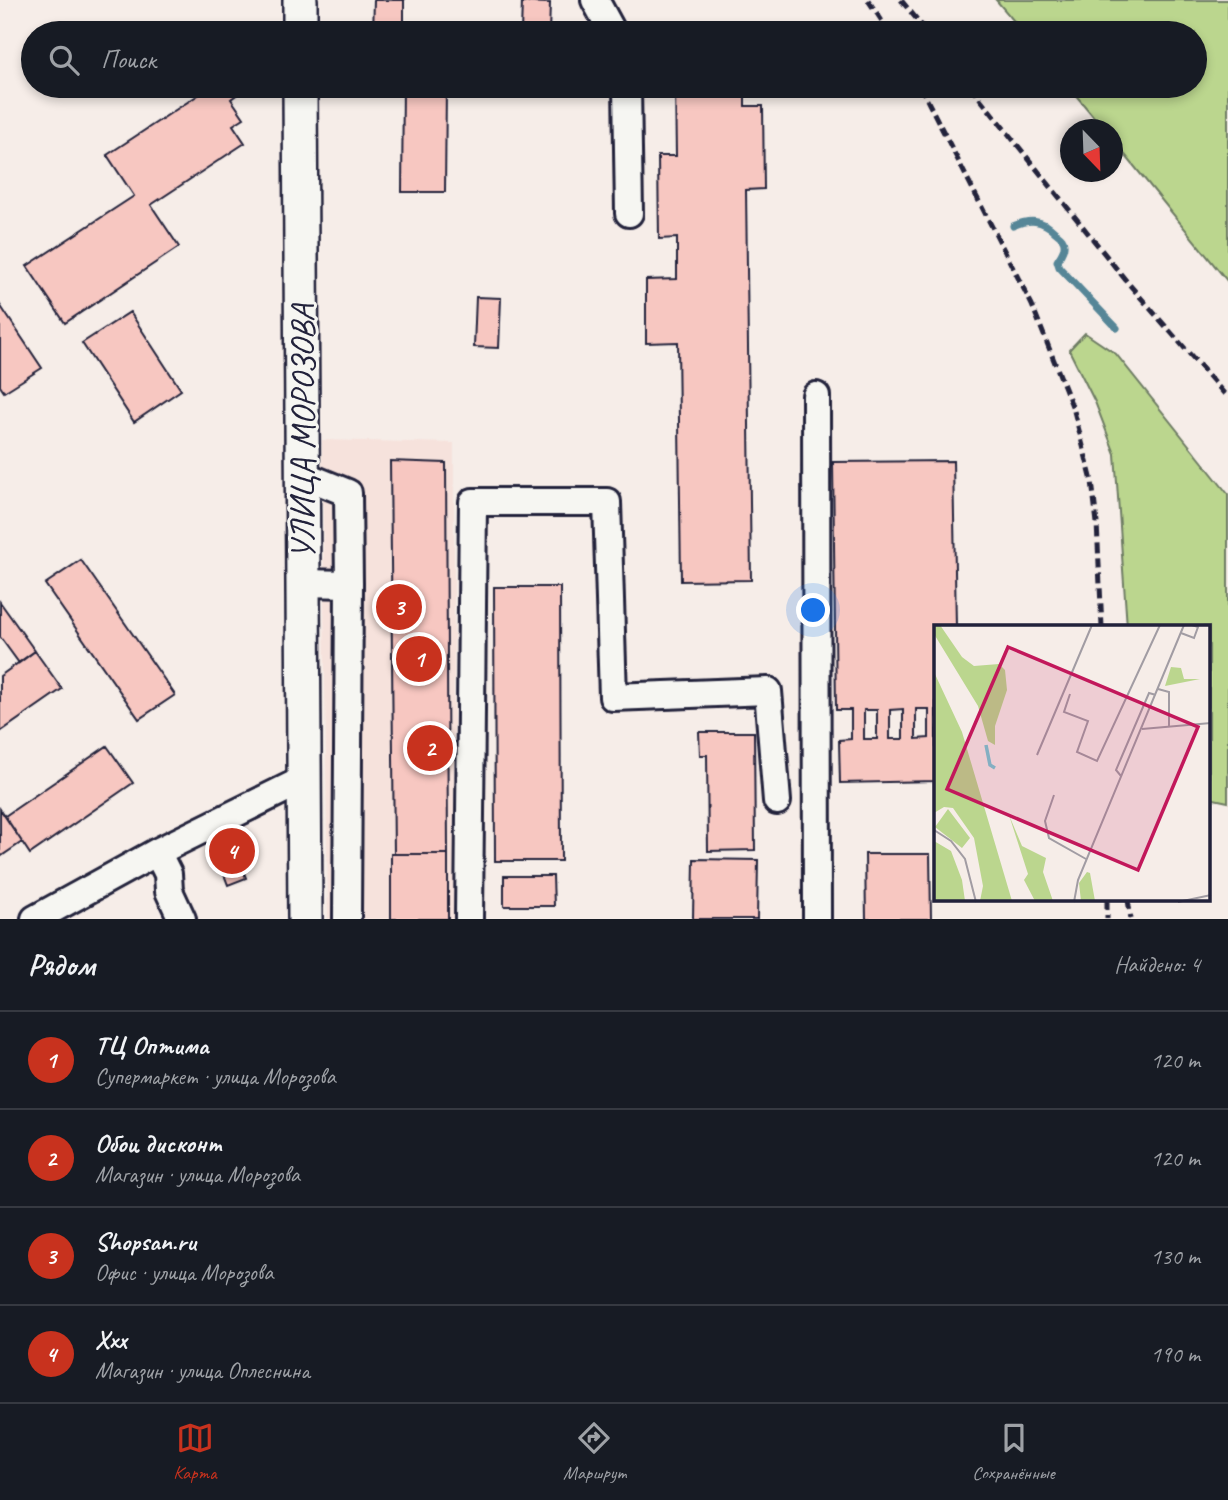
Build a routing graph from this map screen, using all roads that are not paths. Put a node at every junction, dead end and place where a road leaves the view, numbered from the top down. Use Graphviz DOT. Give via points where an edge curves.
graph roads {
  1 [pos="300,0"];
  2 [pos="595,0"];
  3 [pos="300,21"];
  4 [pos="606,21"];
  5 [pos="300,98"];
  6 [pos="627,98"];
  7 [pos="629,213"];
  8 [pos="816,396"];
  9 [pos="301,474"];
  10 [pos="303,583"];
  11 [pos="349,584"];
  12 [pos="305,779"];
  13 [pos="777,801"];
  14 [pos="157,852"];
  15 [pos="35,919"];
  16 [pos="182,919"];
  17 [pos="305,919"];
  18 [pos="346,919"];
  19 [pos="469,919"];
  20 [pos="817,919"];
  1 -- 3 [label="main road"];
  2 -- 4 [label="street"];
  5 -- 9 [label="main road, УЛИЦА МОРОЗОВА"];
  6 -- 7 [label="street"];
  8 -- 20 [label="street"];
  9 -- 10 [label="main road, УЛИЦА МОРОЗОВА"];
  9 -- 11 [label="street" via="348,493"];
  10 -- 11 [label="street"];
  10 -- 12 [label="main road, УЛИЦА МОРОЗОВА"];
  11 -- 18 [label="street"];
  12 -- 14 [label="street"];
  12 -- 17 [label="main road, УЛИЦА МОРОЗОВА"];
  13 -- 19 [label="street" via="768,691 613,697 607,502 474,502"];
  14 -- 15 [label="street"];
  14 -- 16 [label="street"];
}
